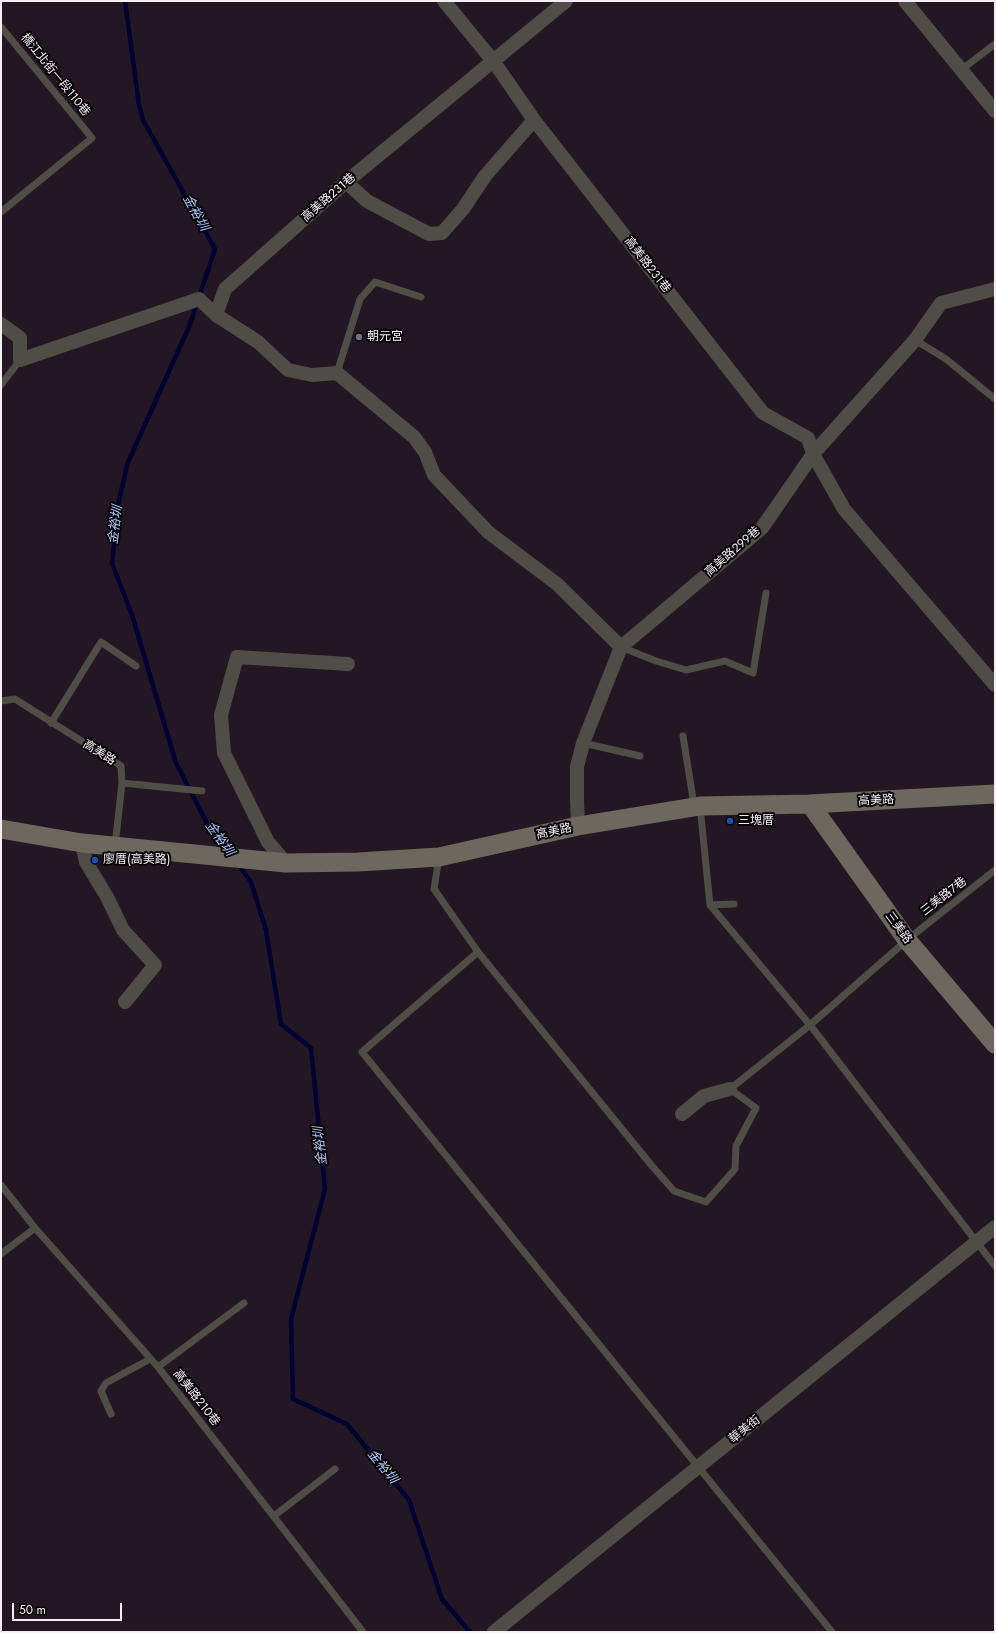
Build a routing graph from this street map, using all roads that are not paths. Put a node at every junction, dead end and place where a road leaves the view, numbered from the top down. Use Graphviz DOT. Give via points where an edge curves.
graph roads {
  1 [pos="444,1"];
  2 [pos="566,1"];
  3 [pos="905,1"];
  4 [pos="1,27"];
  5 [pos="995,44"];
  6 [pos="494,62"];
  7 [pos="961,70"];
  8 [pos="995,111"];
  9 [pos="534,120"];
  10 [pos="346,182"];
  11 [pos="1,212"];
  12 [pos="995,289"];
  13 [pos="421,297"];
  14 [pos="216,315"];
  15 [pos="1,324"];
  16 [pos="915,340"];
  17 [pos="20,360"];
  18 [pos="337,373"];
  19 [pos="1,384"];
  20 [pos="995,398"];
  21 [pos="813,454"];
  22 [pos="766,593"];
  23 [pos="621,647"];
  24 [pos="348,664"];
  25 [pos="136,666"];
  26 [pos="995,685"];
  27 [pos="1,701"];
  28 [pos="50,723"];
  29 [pos="683,736"];
  30 [pos="583,743"];
  31 [pos="640,756"];
  32 [pos="122,783"];
  33 [pos="202,791"];
  34 [pos="995,794"];
  35 [pos="810,804"];
  36 [pos="697,807"];
  37 [pos="578,826"];
  38 [pos="1,829"];
  39 [pos="82,843"];
  40 [pos="115,846"];
  41 [pos="439,857"];
  42 [pos="286,863"];
  43 [pos="995,870"];
  44 [pos="734,904"];
  45 [pos="710,905"];
  46 [pos="906,940"];
  47 [pos="478,952"];
  48 [pos="124,1002"];
  49 [pos="810,1025"];
  50 [pos="995,1044"];
  51 [pos="730,1089"];
  52 [pos="682,1114"];
  53 [pos="1,1185"];
  54 [pos="995,1227"];
  55 [pos="35,1228"];
  56 [pos="976,1243"];
  57 [pos="1,1254"];
  58 [pos="995,1266"];
  59 [pos="244,1303"];
  60 [pos="150,1359"];
  61 [pos="158,1367"];
  62 [pos="110,1414"];
  63 [pos="700,1467"];
  64 [pos="335,1469"];
  65 [pos="274,1516"];
  66 [pos="364,1632"];
  67 [pos="494,1632"];
  68 [pos="832,1632"];
  1 -- 6 [label="street, 高美路231巷"];
  2 -- 6 [label="street, 高美路231巷"];
  3 -- 7 [label="street"];
  4 -- 11 [label="lane, 橋江北街一段110巷" via="92,138"];
  5 -- 7 [label="lane"];
  6 -- 9 [label="street, 高美路231巷"];
  6 -- 10 [label="street, 高美路231巷"];
  7 -- 8 [label="street"];
  9 -- 10 [label="street" via="485,176 463,209 442,233 430,234 366,201"];
  9 -- 21 [label="street, 高美路231巷" via="763,413 808,438"];
  10 -- 14 [label="street, 高美路231巷" via="225,289"];
  12 -- 16 [label="street, 高美路299巷" via="941,303"];
  13 -- 18 [label="lane" via="375,282 360,299"];
  14 -- 17 [label="street" via="199,299"];
  14 -- 18 [label="street" via="258,342 288,370 312,375"];
  15 -- 17 [label="street" via="20,338"];
  16 -- 20 [label="lane" via="946,359"];
  16 -- 21 [label="street, 高美路299巷"];
  17 -- 19 [label="lane"];
  18 -- 23 [label="street" via="414,437 425,452 434,475 488,532 557,584"];
  21 -- 23 [label="street, 高美路299巷" via="762,528"];
  21 -- 26 [label="street, 高美路231巷" via="844,509"];
  22 -- 23 [label="lane" via="753,673 724,661 686,670 656,662"];
  23 -- 30 [label="street, 高美路299巷"];
  24 -- 42 [label="street" via="237,657 221,715 224,753 268,842"];
  25 -- 28 [label="lane" via="101,642"];
  27 -- 28 [label="lane, 高美路" via="15,699"];
  28 -- 32 [label="lane, 高美路" via="121,766"];
  29 -- 36 [label="lane"];
  30 -- 31 [label="lane"];
  30 -- 37 [label="street, 高美路299巷" via="577,767"];
  32 -- 33 [label="lane"];
  32 -- 40 [label="lane, 高美路"];
  34 -- 35 [label="street, 高美路"];
  35 -- 36 [label="street, 高美路"];
  35 -- 46 [label="street, 三美路"];
  36 -- 37 [label="street, 高美路"];
  36 -- 45 [label="lane"];
  37 -- 41 [label="street, 高美路"];
  38 -- 39 [label="street, 高美路"];
  39 -- 40 [label="street, 高美路"];
  39 -- 48 [label="street" via="86,862 123,930 155,965"];
  40 -- 42 [label="street, 高美路"];
  41 -- 42 [label="street, 高美路"];
  41 -- 47 [label="lane" via="434,889"];
  43 -- 46 [label="lane, 三美路7巷"];
  44 -- 45 [label="lane"];
  45 -- 49 [label="lane"];
  46 -- 49 [label="lane, 三美路7巷"];
  46 -- 50 [label="street, 三美路"];
  47 -- 51 [label="lane" via="674,1191 706,1202 735,1168 736,1146 756,1108"];
  47 -- 63 [label="lane" via="362,1052"];
  49 -- 51 [label="lane, 三美路7巷"];
  49 -- 56 [label="lane"];
  51 -- 52 [label="street" via="704,1096"];
  53 -- 55 [label="lane, 高美路210巷"];
  54 -- 56 [label="street, 華美街"];
  55 -- 57 [label="lane"];
  55 -- 60 [label="lane, 高美路210巷"];
  56 -- 58 [label="lane"];
  56 -- 63 [label="street, 華美街"];
  59 -- 61 [label="lane"];
  60 -- 61 [label="lane, 高美路210巷"];
  60 -- 62 [label="lane" via="106,1383 101,1391"];
  61 -- 65 [label="lane, 高美路210巷"];
  63 -- 67 [label="street, 華美街"];
  63 -- 68 [label="lane"];
  64 -- 65 [label="lane"];
  65 -- 66 [label="lane, 高美路210巷"];
}
